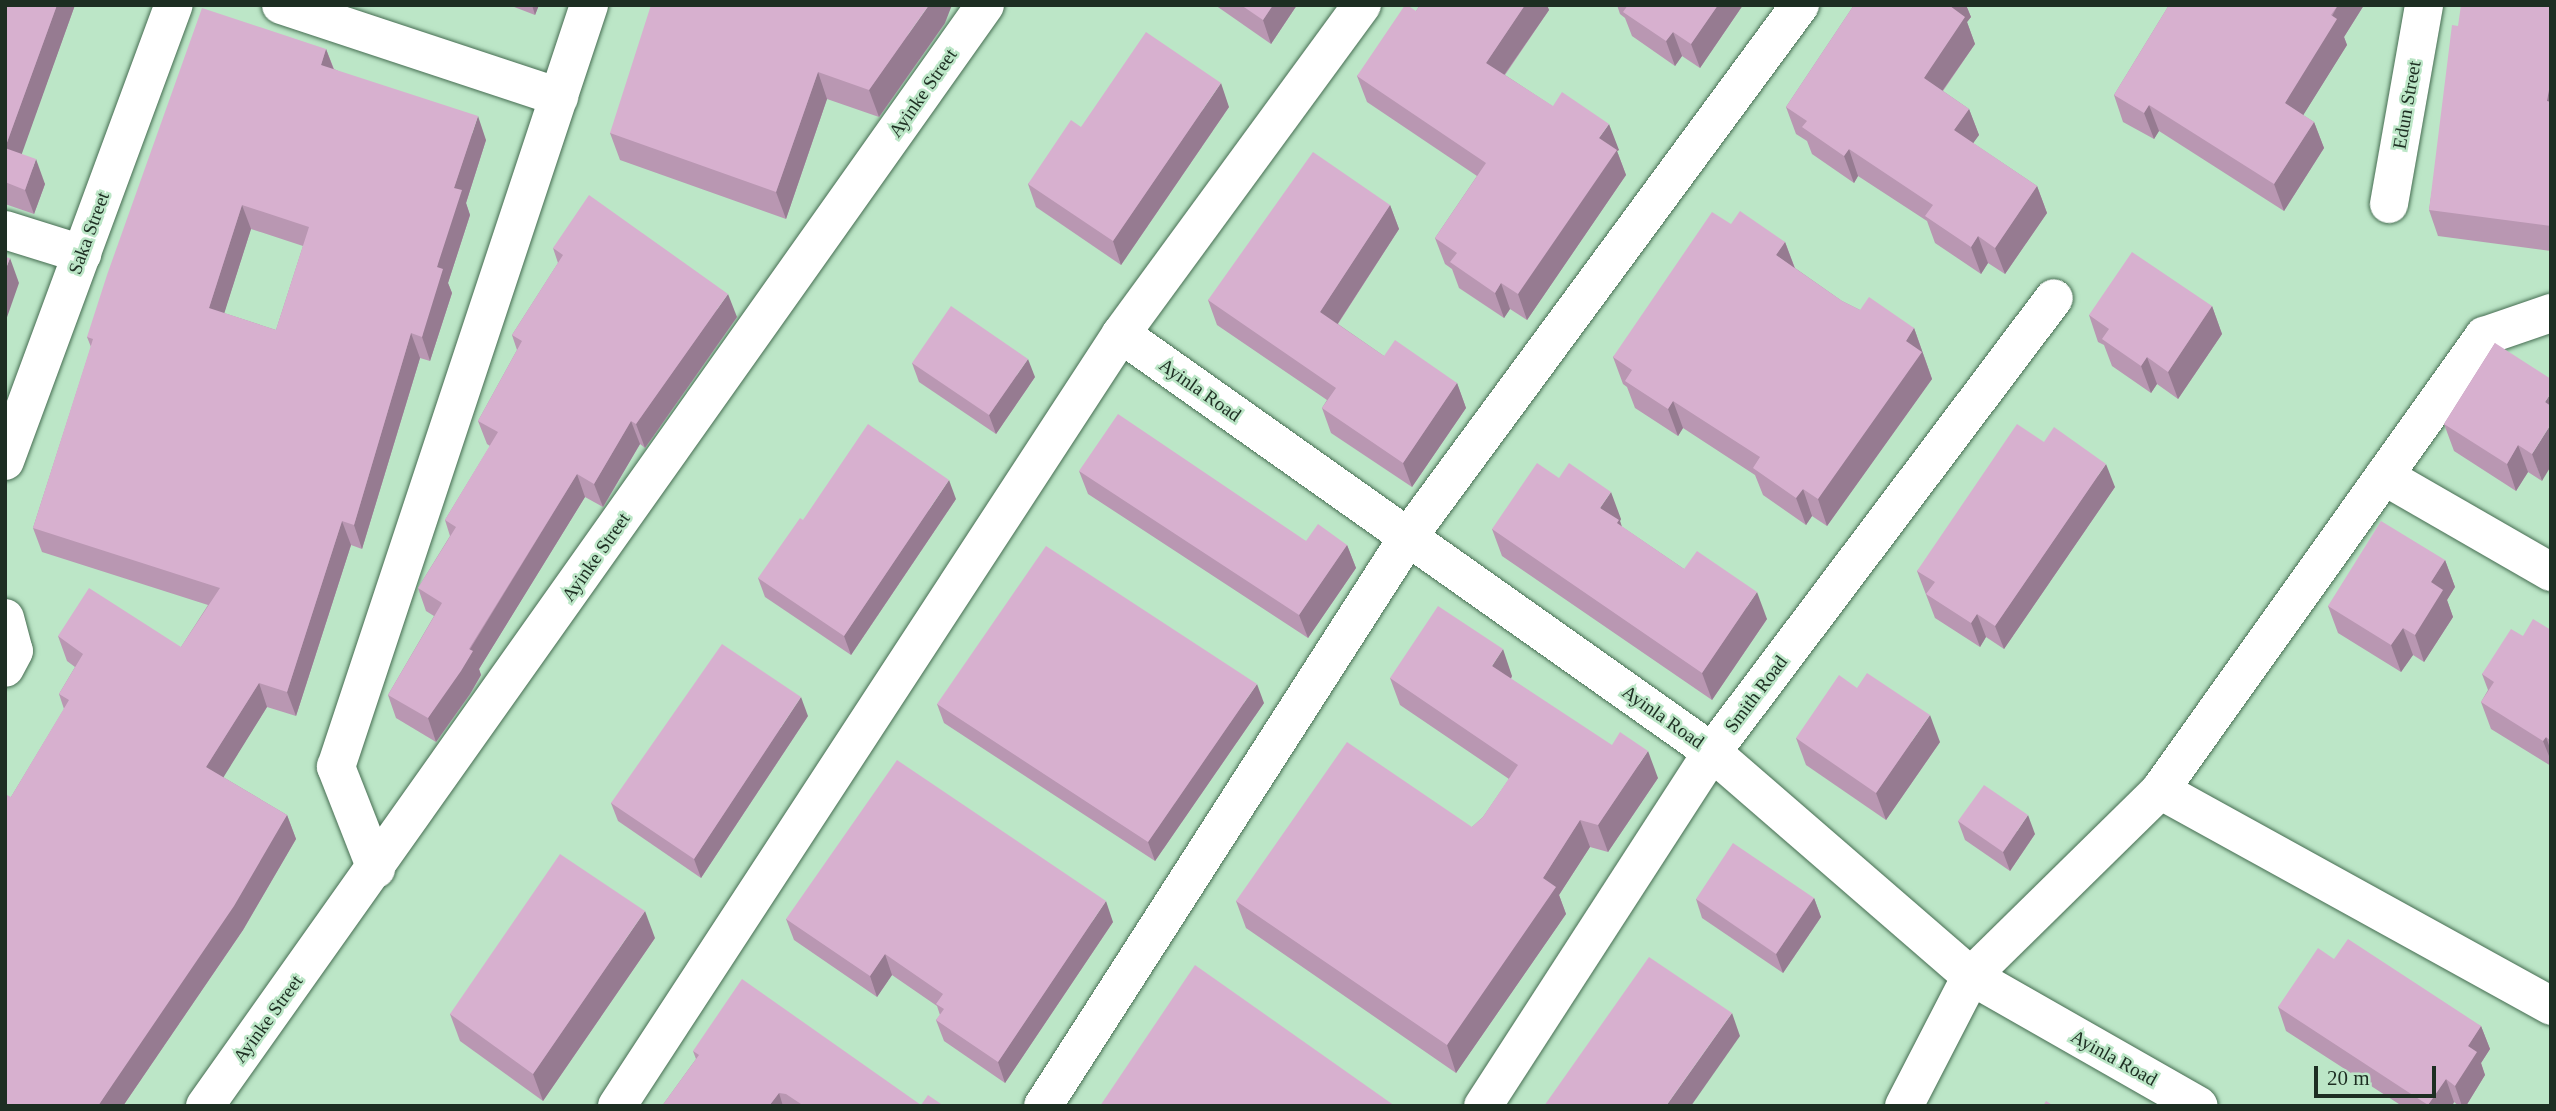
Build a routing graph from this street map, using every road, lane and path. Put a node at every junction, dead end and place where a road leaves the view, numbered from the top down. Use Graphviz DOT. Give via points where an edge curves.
graph roads {
  1 [pos="174,5"];
  2 [pos="281,5"];
  3 [pos="589,5"];
  4 [pos="985,5"];
  5 [pos="1362,5"];
  6 [pos="1800,5"];
  7 [pos="2424,5"];
  8 [pos="559,97"];
  9 [pos="2389,204"];
  10 [pos="5,230"];
  11 [pos="82,254"];
  12 [pos="2054,298"];
  13 [pos="2551,313"];
  14 [pos="1121,334"];
  15 [pos="5,461"];
  16 [pos="2384,476"];
  17 [pos="1408,537"];
  18 [pos="2551,572"];
  19 [pos="5,618"];
  20 [pos="5,668"];
  21 [pos="1712,752"];
  22 [pos="2161,790"];
  23 [pos="376,869"];
  24 [pos="1971,976"];
  25 [pos="2551,1006"];
  26 [pos="205,1106"];
  27 [pos="617,1106"];
  28 [pos="1044,1106"];
  29 [pos="1483,1106"];
  30 [pos="1904,1106"];
  31 [pos="2199,1106"];
  1 -- 11 [label="street, Saka Street"];
  2 -- 8 [label="street"];
  3 -- 8 [label="street"];
  4 -- 23 [label="street, Ayinke Street"];
  5 -- 14 [label="street"];
  6 -- 17 [label="street"];
  7 -- 9 [label="street, Edun Street"];
  8 -- 23 [label="street" via="336,767"];
  10 -- 11 [label="street"];
  11 -- 15 [label="street, Saka Street"];
  12 -- 21 [label="street, Smith Road"];
  13 -- 16 [label="street" via="2484,336"];
  14 -- 17 [label="street, Ayinla Road"];
  14 -- 27 [label="street"];
  16 -- 18 [label="street"];
  16 -- 22 [label="street"];
  17 -- 21 [label="street, Ayinla Road"];
  17 -- 28 [label="street"];
  19 -- 20 [label="street" via="14,651"];
  21 -- 24 [label="street, Ayinla Road"];
  21 -- 29 [label="street, Smith Road"];
  22 -- 24 [label="street"];
  22 -- 25 [label="street"];
  23 -- 26 [label="street, Ayinke Street"];
  24 -- 30 [label="street"];
  24 -- 31 [label="street, Ayinla Road"];
}
